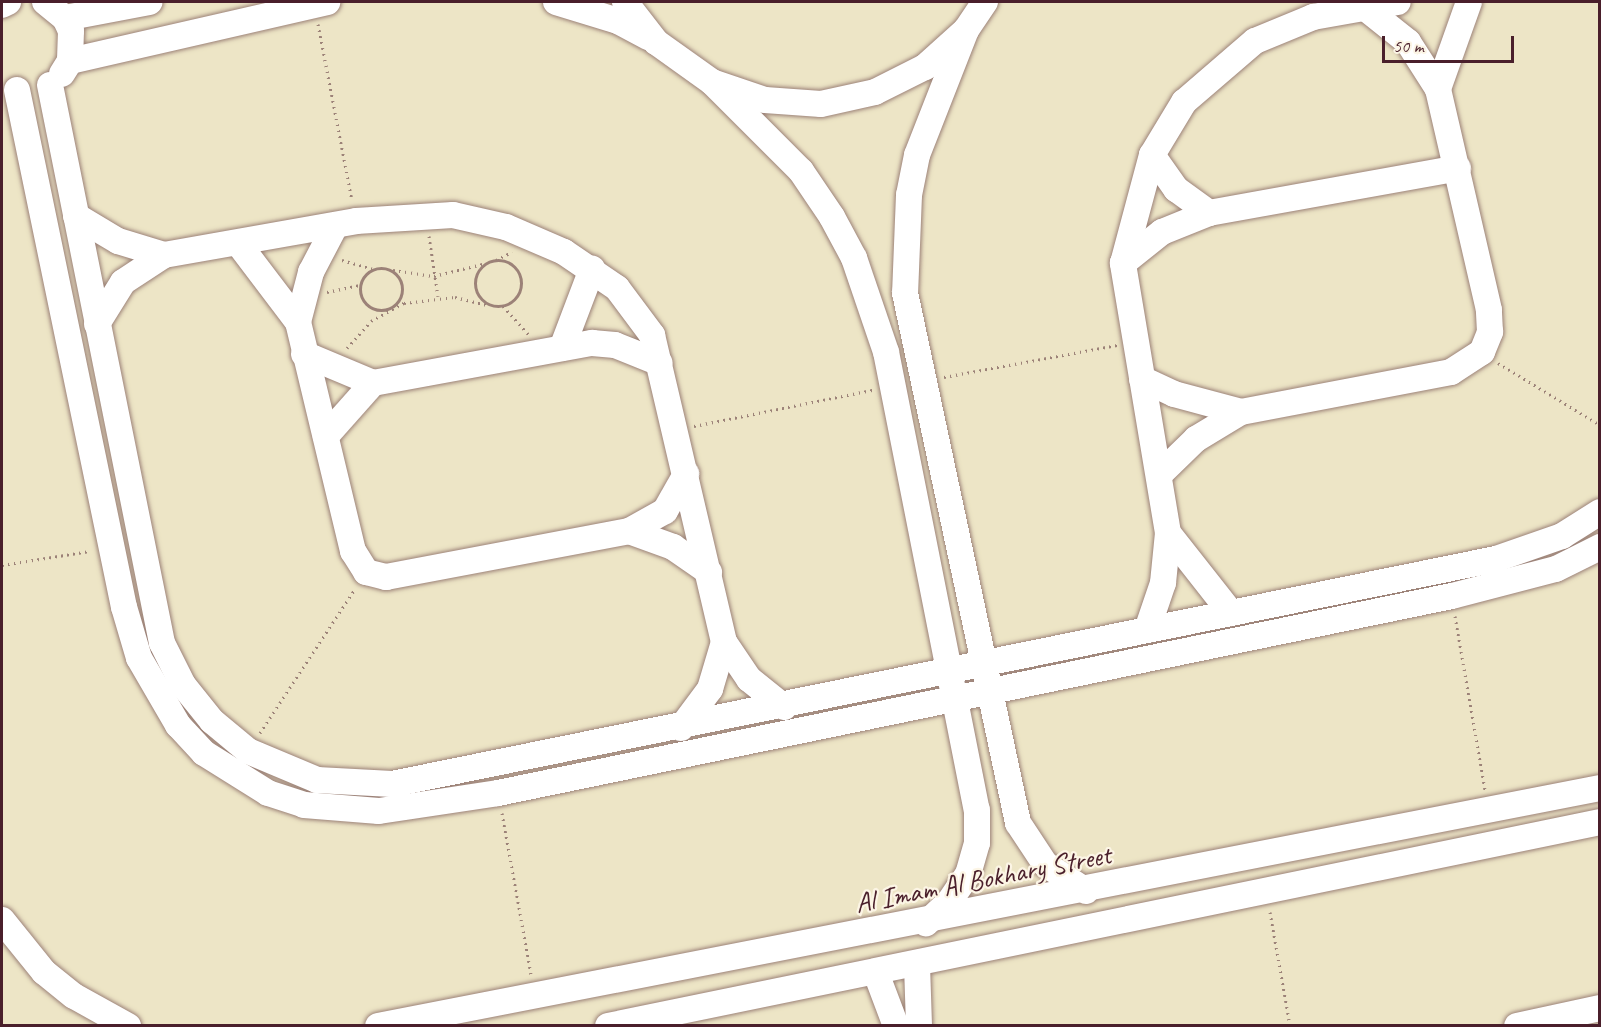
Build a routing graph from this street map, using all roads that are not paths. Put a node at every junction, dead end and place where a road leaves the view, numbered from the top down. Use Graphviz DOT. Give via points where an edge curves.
graph roads {
  1 [pos="8,2"];
  2 [pos="45,2"];
  3 [pos="150,2"];
  4 [pos="556,2"];
  5 [pos="625,2"];
  6 [pos="985,2"];
  7 [pos="1398,2"];
  8 [pos="1469,2"];
  9 [pos="321,3"];
  10 [pos="2,4"];
  11 [pos="1364,7"];
  12 [pos="65,18"];
  13 [pos="966,30"];
  14 [pos="656,42"];
  15 [pos="70,61"];
  16 [pos="712,82"];
  17 [pos="50,85"];
  18 [pos="9,87"];
  19 [pos="1438,89"];
  20 [pos="1152,155"];
  21 [pos="1458,168"];
  22 [pos="1209,213"];
  23 [pos="76,216"];
  24 [pos="338,231"];
  25 [pos="238,243"];
  26 [pos="164,255"];
  27 [pos="1123,263"];
  28 [pos="592,269"];
  29 [pos="298,322"];
  30 [pos="97,324"];
  31 [pos="550,349"];
  32 [pos="304,354"];
  33 [pos="660,363"];
  34 [pos="1142,379"];
  35 [pos="373,383"];
  36 [pos="1241,412"];
  37 [pos="326,436"];
  38 [pos="686,474"];
  39 [pos="1159,475"];
  40 [pos="1599,512"];
  41 [pos="629,531"];
  42 [pos="1168,533"];
  43 [pos="1599,547"];
  44 [pos="709,572"];
  45 [pos="1231,613"];
  46 [pos="1147,630"];
  47 [pos="724,642"];
  48 [pos="982,664"];
  49 [pos="950,671"];
  50 [pos="988,691"];
  51 [pos="955,699"];
  52 [pos="784,707"];
  53 [pos="681,728"];
  54 [pos="1599,788"];
  55 [pos="1599,822"];
  56 [pos="1086,891"];
  57 [pos="2,920"];
  58 [pos="926,923"];
  59 [pos="917,964"];
  60 [pos="876,973"];
  61 [pos="1599,1008"];
  62 [pos="1529,1024"];
  63 [pos="128,1026"];
  64 [pos="378,1026"];
  65 [pos="608,1026"];
  66 [pos="896,1026"];
  67 [pos="919,1026"];
  1 -- 10 [label="street"];
  2 -- 12 [label="street"];
  3 -- 12 [label="street"];
  4 -- 14 [label="street" via="618,21"];
  5 -- 14 [label="street"];
  6 -- 13 [label="street"];
  7 -- 11 [label="street"];
  8 -- 19 [label="street"];
  9 -- 15 [label="street"];
  11 -- 19 [label="street" via="1408,42"];
  11 -- 20 [label="street" via="1283,27 1229,58 1184,102"];
  12 -- 15 [label="street" via="73,46"];
  13 -- 16 [label="street" via="925,67 875,93 821,104 765,100"];
  13 -- 48 [label="street" via="921,144 909,195 905,294"];
  14 -- 16 [label="street"];
  15 -- 17 [label="street"];
  16 -- 49 [label="street" via="794,164 832,217 871,303 892,386"];
  17 -- 18 [label="street"];
  17 -- 23 [label="street"];
  18 -- 51 [label="street" via="123,608 157,694 204,753 234,775 268,793 341,811 498,793"];
  19 -- 21 [label="street"];
  20 -- 22 [label="street" via="1176,189"];
  20 -- 27 [label="street"];
  21 -- 22 [label="street"];
  21 -- 36 [label="street" via="1490,310 1491,332 1482,352 1451,372"];
  22 -- 27 [label="street" via="1162,231"];
  23 -- 26 [label="street" via="118,241"];
  23 -- 30 [label="street"];
  24 -- 25 [label="street"];
  24 -- 28 [label="street" via="426,213 506,227"];
  24 -- 29 [label="street" via="303,297"];
  25 -- 26 [label="street"];
  25 -- 29 [label="street"];
  26 -- 30 [label="street" via="123,282"];
  27 -- 34 [label="street"];
  28 -- 31 [label="street"];
  28 -- 33 [label="street" via="637,310"];
  29 -- 32 [label="street"];
  30 -- 53 [label="street" via="162,643 183,685 212,721 248,751 317,780 392,784"];
  31 -- 33 [label="street" via="615,345"];
  31 -- 35 [label="street"];
  32 -- 35 [label="street" via="335,371"];
  32 -- 37 [label="street"];
  33 -- 38 [label="street"];
  34 -- 36 [label="street" via="1174,394"];
  34 -- 39 [label="street"];
  35 -- 37 [label="street"];
  36 -- 39 [label="street" via="1196,439"];
  37 -- 41 [label="street" via="353,551 366,572 386,577"];
  38 -- 41 [label="street" via="665,511"];
  38 -- 44 [label="street"];
  39 -- 42 [label="street"];
  40 -- 45 [label="street" via="1562,536 1496,559"];
  41 -- 44 [label="street" via="673,547"];
  42 -- 45 [label="street"];
  42 -- 46 [label="street" via="1163,583"];
  43 -- 50 [label="street" via="1556,568 1452,596"];
  44 -- 47 [label="street"];
  45 -- 46 [label="street"];
  46 -- 48 [label="street"];
  47 -- 52 [label="street" via="749,679"];
  47 -- 53 [label="street" via="710,688"];
  48 -- 49 [label="street"];
  48 -- 50 [label="street"];
  49 -- 51 [label="street"];
  49 -- 52 [label="street"];
  50 -- 51 [label="street"];
  50 -- 56 [label="street" via="1018,823 1045,864"];
  51 -- 58 [label="street" via="977,810 977,843 968,874 950,901"];
  52 -- 53 [label="street"];
  54 -- 56 [label="street, Al Imam Al Bokhary Street"];
  55 -- 59 [label="street"];
  56 -- 58 [label="street, Al Imam Al Bokhary Street"];
  57 -- 63 [label="street" via="44,972 74,996"];
  58 -- 64 [label="street, Al Imam Al Bokhary Street"];
  59 -- 60 [label="street"];
  59 -- 67 [label="street"];
  60 -- 65 [label="street"];
  60 -- 66 [label="street"];
  61 -- 62 [label="street"];
}
